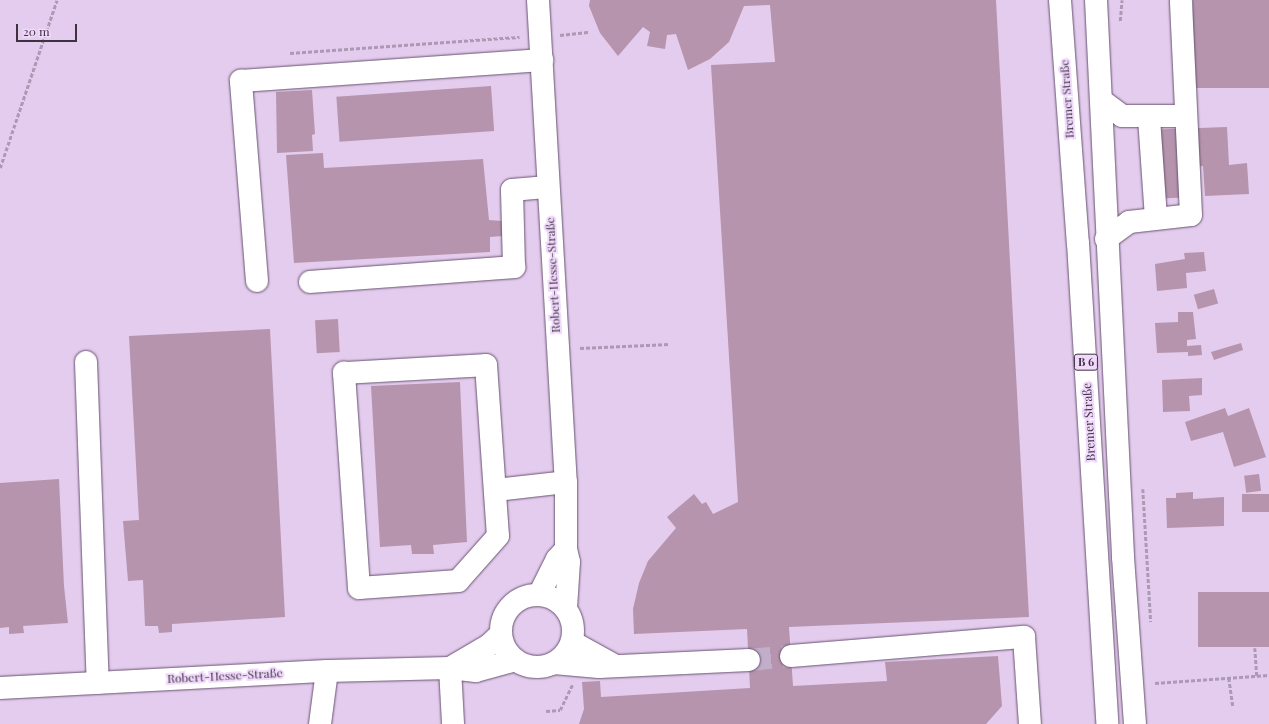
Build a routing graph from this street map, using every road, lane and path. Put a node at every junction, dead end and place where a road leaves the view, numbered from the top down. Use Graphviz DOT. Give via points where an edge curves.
graph roads {
  1 [pos="58,0"];
  2 [pos="538,0"];
  3 [pos="1060,0"];
  4 [pos="1096,0"];
  5 [pos="1181,0"];
  6 [pos="590,32"];
  7 [pos="540,36"];
  8 [pos="290,53"];
  9 [pos="542,60"];
  10 [pos="1101,100"];
  11 [pos="1186,116"];
  12 [pos="1149,118"];
  13 [pos="0,168"];
  14 [pos="548,187"];
  15 [pos="1156,218"];
  16 [pos="1106,239"];
  17 [pos="257,281"];
  18 [pos="310,282"];
  19 [pos="670,344"];
  20 [pos="557,349"];
  21 [pos="86,362"];
  22 [pos="566,482"];
  23 [pos="496,490"];
  24 [pos="566,549"];
  25 [pos="540,595"];
  26 [pos="566,609"];
  27 [pos="502,634"];
  28 [pos="572,642"];
  29 [pos="1255,648"];
  30 [pos="791,656"];
  31 [pos="516,660"];
  32 [pos="749,660"];
  33 [pos="554,663"];
  34 [pos="614,665"];
  35 [pos="450,668"];
  36 [pos="327,671"];
  37 [pos="1269,675"];
  38 [pos="1256,676"];
  39 [pos="1229,678"];
  40 [pos="574,679"];
  41 [pos="98,683"];
  42 [pos="1154,683"];
  43 [pos="1105,687"];
  44 [pos="0,688"];
  45 [pos="1233,706"];
  46 [pos="546,711"];
  47 [pos="320,724"];
  48 [pos="453,724"];
  49 [pos="1030,724"];
  50 [pos="1099,724"];
  51 [pos="1108,724"];
  52 [pos="1135,724"];
  1 -- 13 [label="path"];
  2 -- 7 [label="street, Robert-Hesse-Straße"];
  3 -- 43 [label="street, Bremer Straße / B 6" via="1078,243"];
  4 -- 10 [label="street, B 6"];
  5 -- 11 [label="street"];
  6 -- 7 [label="path"];
  7 -- 8 [label="path"];
  7 -- 9 [label="street, Robert-Hesse-Straße"];
  9 -- 14 [label="street, Robert-Hesse-Straße"];
  9 -- 17 [label="street" via="241,81"];
  10 -- 12 [label="street" via="1122,116"];
  10 -- 16 [label="street, B 6"];
  11 -- 12 [label="street"];
  11 -- 15 [label="street" via="1191,215"];
  12 -- 15 [label="street"];
  14 -- 18 [label="street" via="512,190 514,267"];
  14 -- 20 [label="street, Robert-Hesse-Straße"];
  15 -- 16 [label="street" via="1129,222"];
  16 -- 52 [label="street, B 6"];
  19 -- 20 [label="path"];
  20 -- 22 [label="street, Robert-Hesse-Straße"];
  21 -- 41 [label="street"];
  22 -- 23 [label="street"];
  22 -- 24 [label="street, Robert-Hesse-Straße"];
  23 -- 23 [label="street" via="486,364 344,373 359,588 458,581 498,536"];
  24 -- 25 [label="street" via="557,559"];
  24 -- 26 [label="street, Robert-Hesse-Straße" via="569,562"];
  25 -- 26 [label="street" via="550,597"];
  25 -- 27 [label="street" via="527,596 508,610 502,622"];
  26 -- 28 [label="street" via="574,631"];
  27 -- 31 [label="street" via="509,653"];
  27 -- 35 [label="street, Robert-Hesse-Straße"];
  28 -- 33 [label="street" via="568,651"];
  28 -- 34 [label="street"];
  29 -- 38 [label="path"];
  30 -- 49 [label="street" via="1024,637"];
  31 -- 33 [label="street" via="534,667"];
  31 -- 35 [label="street, Robert-Hesse-Straße" via="476,671"];
  32 -- 34 [label="street"];
  33 -- 34 [label="street" via="599,667"];
  35 -- 36 [label="street, Robert-Hesse-Straße"];
  35 -- 48 [label="street"];
  36 -- 41 [label="street, Robert-Hesse-Straße"];
  36 -- 47 [label="street"];
  37 -- 38 [label="path"];
  38 -- 39 [label="path"];
  39 -- 42 [label="path"];
  39 -- 45 [label="path"];
  40 -- 46 [label="path" via="560,710"];
  41 -- 44 [label="street, Robert-Hesse-Straße"];
  43 -- 50 [label="street"];
  43 -- 51 [label="street, Bremer Straße / B 6"];
}
